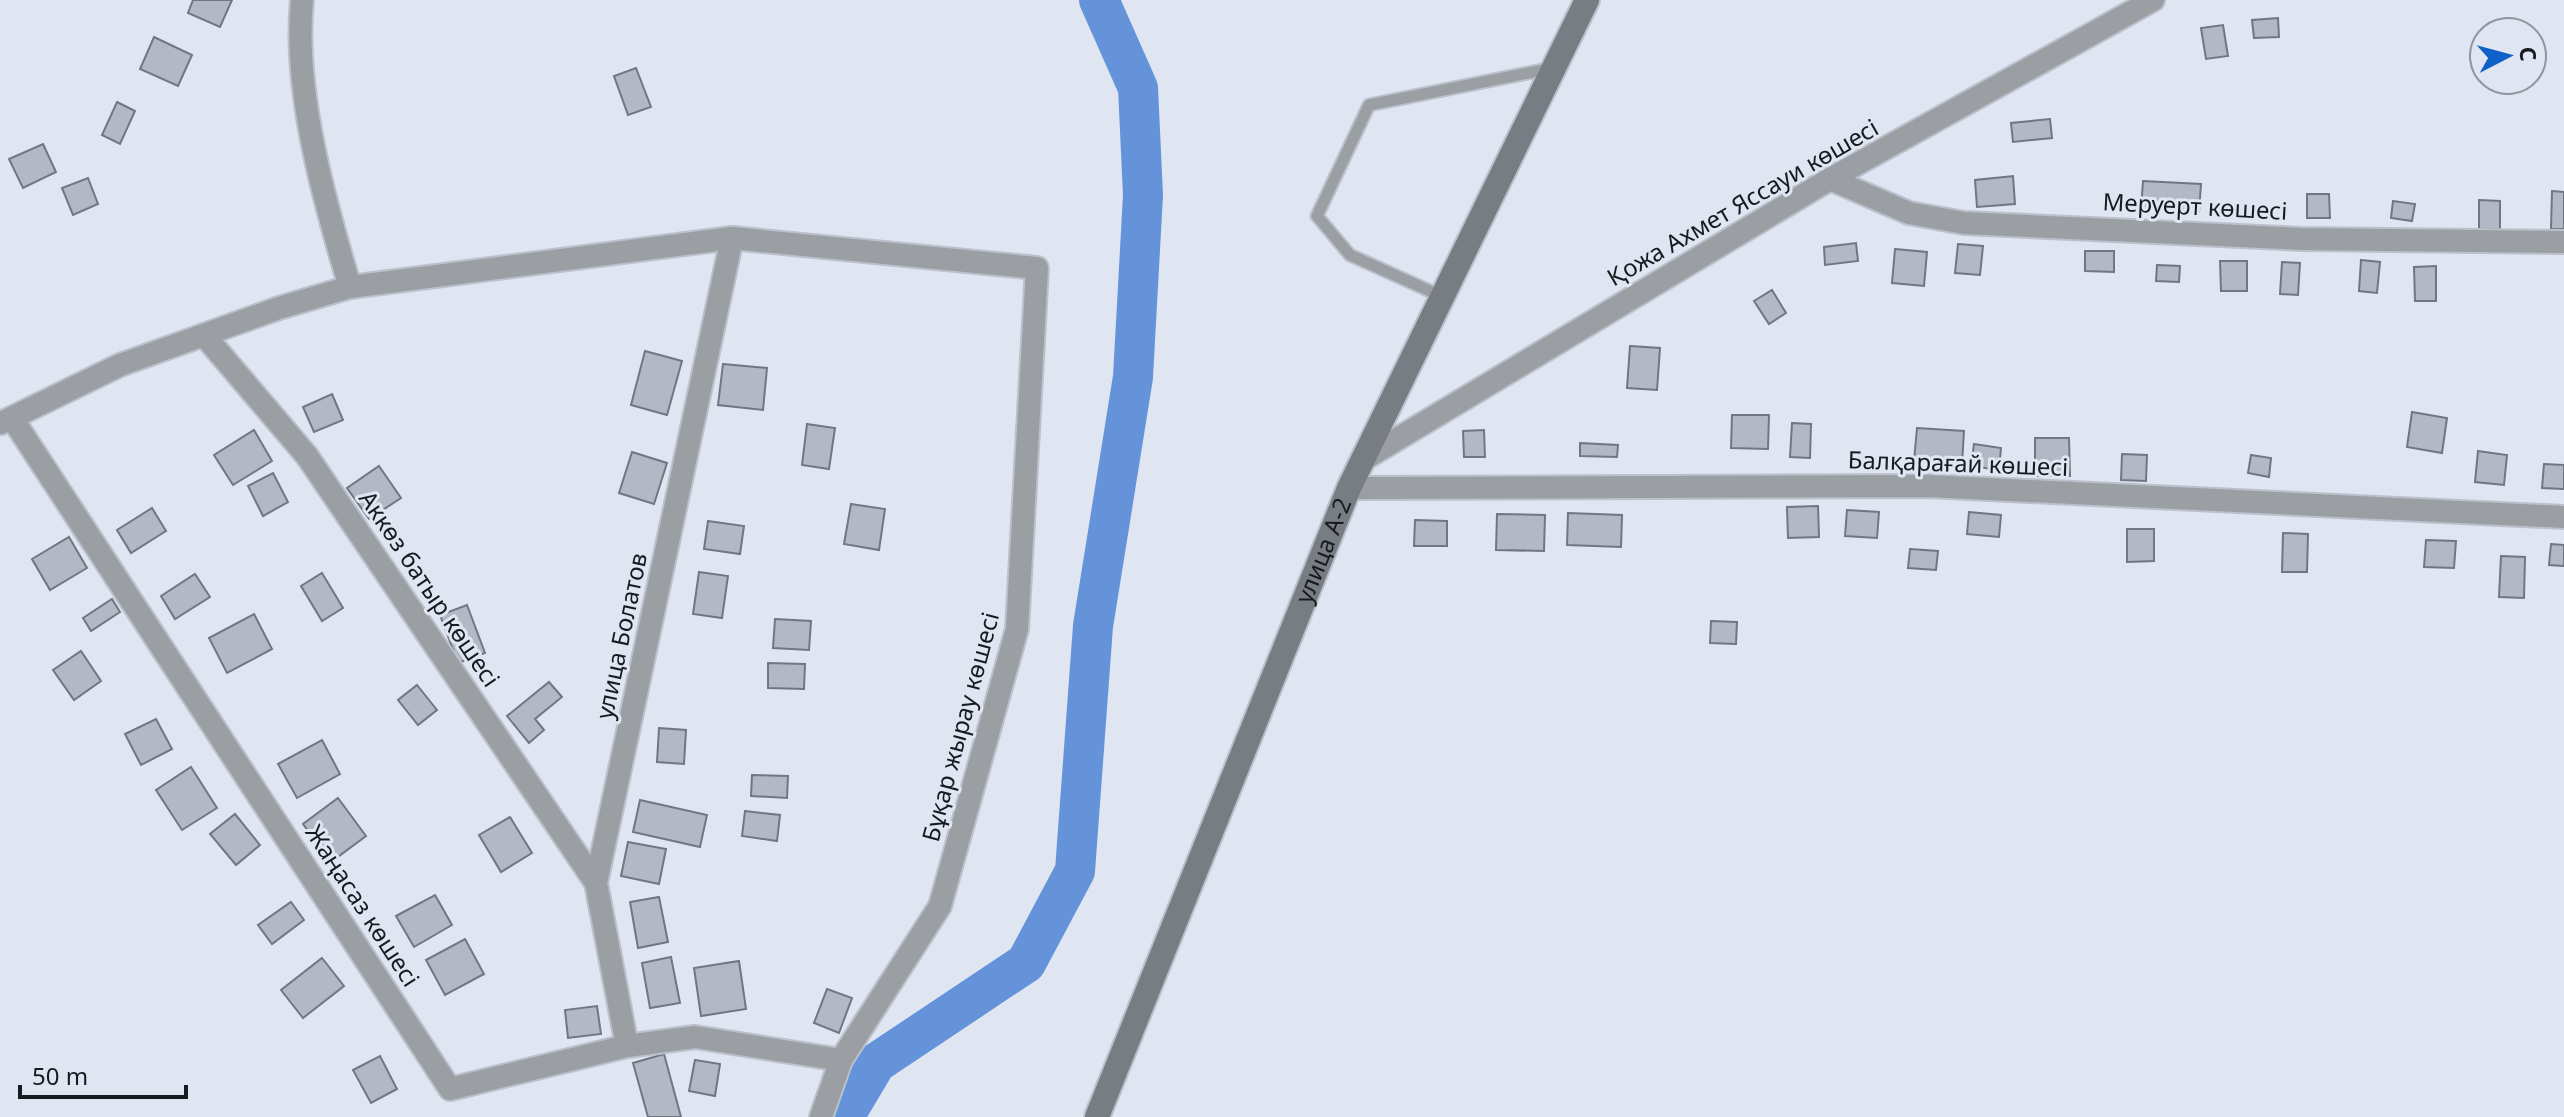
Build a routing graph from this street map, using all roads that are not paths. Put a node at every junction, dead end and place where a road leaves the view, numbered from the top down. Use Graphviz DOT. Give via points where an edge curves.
graph roads {
  1 [pos="302,0"];
  2 [pos="1587,0"];
  3 [pos="2153,0"];
  4 [pos="1553,68"];
  5 [pos="1830,179"];
  6 [pos="732,238"];
  7 [pos="2564,242"];
  8 [pos="350,287"];
  9 [pos="1441,296"];
  10 [pos="204,335"];
  11 [pos="6,421"];
  12 [pos="1364,459"];
  13 [pos="1349,488"];
  14 [pos="2564,517"];
  15 [pos="596,883"];
  16 [pos="627,1046"];
  17 [pos="841,1060"];
  18 [pos="821,1117"];
  19 [pos="1097,1117"];
  1 -- 8 [label="street" via="298,37 323,197"];
  2 -- 4 [label="main road, улица А-2"];
  3 -- 5 [label="street, Қожа Ахмет Яссауи көшесі"];
  4 -- 9 [label="main road, улица А-2"];
  4 -- 9 [label="lane" via="1369,105 1317,216 1350,255"];
  5 -- 7 [label="street, Меруерт көшесі" via="1909,213 1964,223 2302,239"];
  5 -- 12 [label="street, Қожа Ахмет Яссауи көшесі"];
  6 -- 8 [label="street"];
  6 -- 15 [label="street, улица Болатов"];
  6 -- 17 [label="street, Бұқар жырау көшесі" via="1037,268 1017,629 940,906"];
  8 -- 10 [label="street"];
  9 -- 12 [label="main road, улица А-2"];
  10 -- 11 [label="street" via="120,365"];
  10 -- 15 [label="street, Аккөз батыр көшесі" via="307,456"];
  11 -- 16 [label="street, Жаңасаз көшесі" via="450,1089"];
  12 -- 13 [label="main road, улица А-2"];
  13 -- 14 [label="street, Балқарағай көшесі" via="1928,486"];
  13 -- 19 [label="main road, улица А-2"];
  15 -- 16 [label="street, улица Болатов"];
  16 -- 17 [label="street, Жаңасаз көшесі" via="695,1037"];
  17 -- 18 [label="street, Бұқар жырау көшесі"];
}
